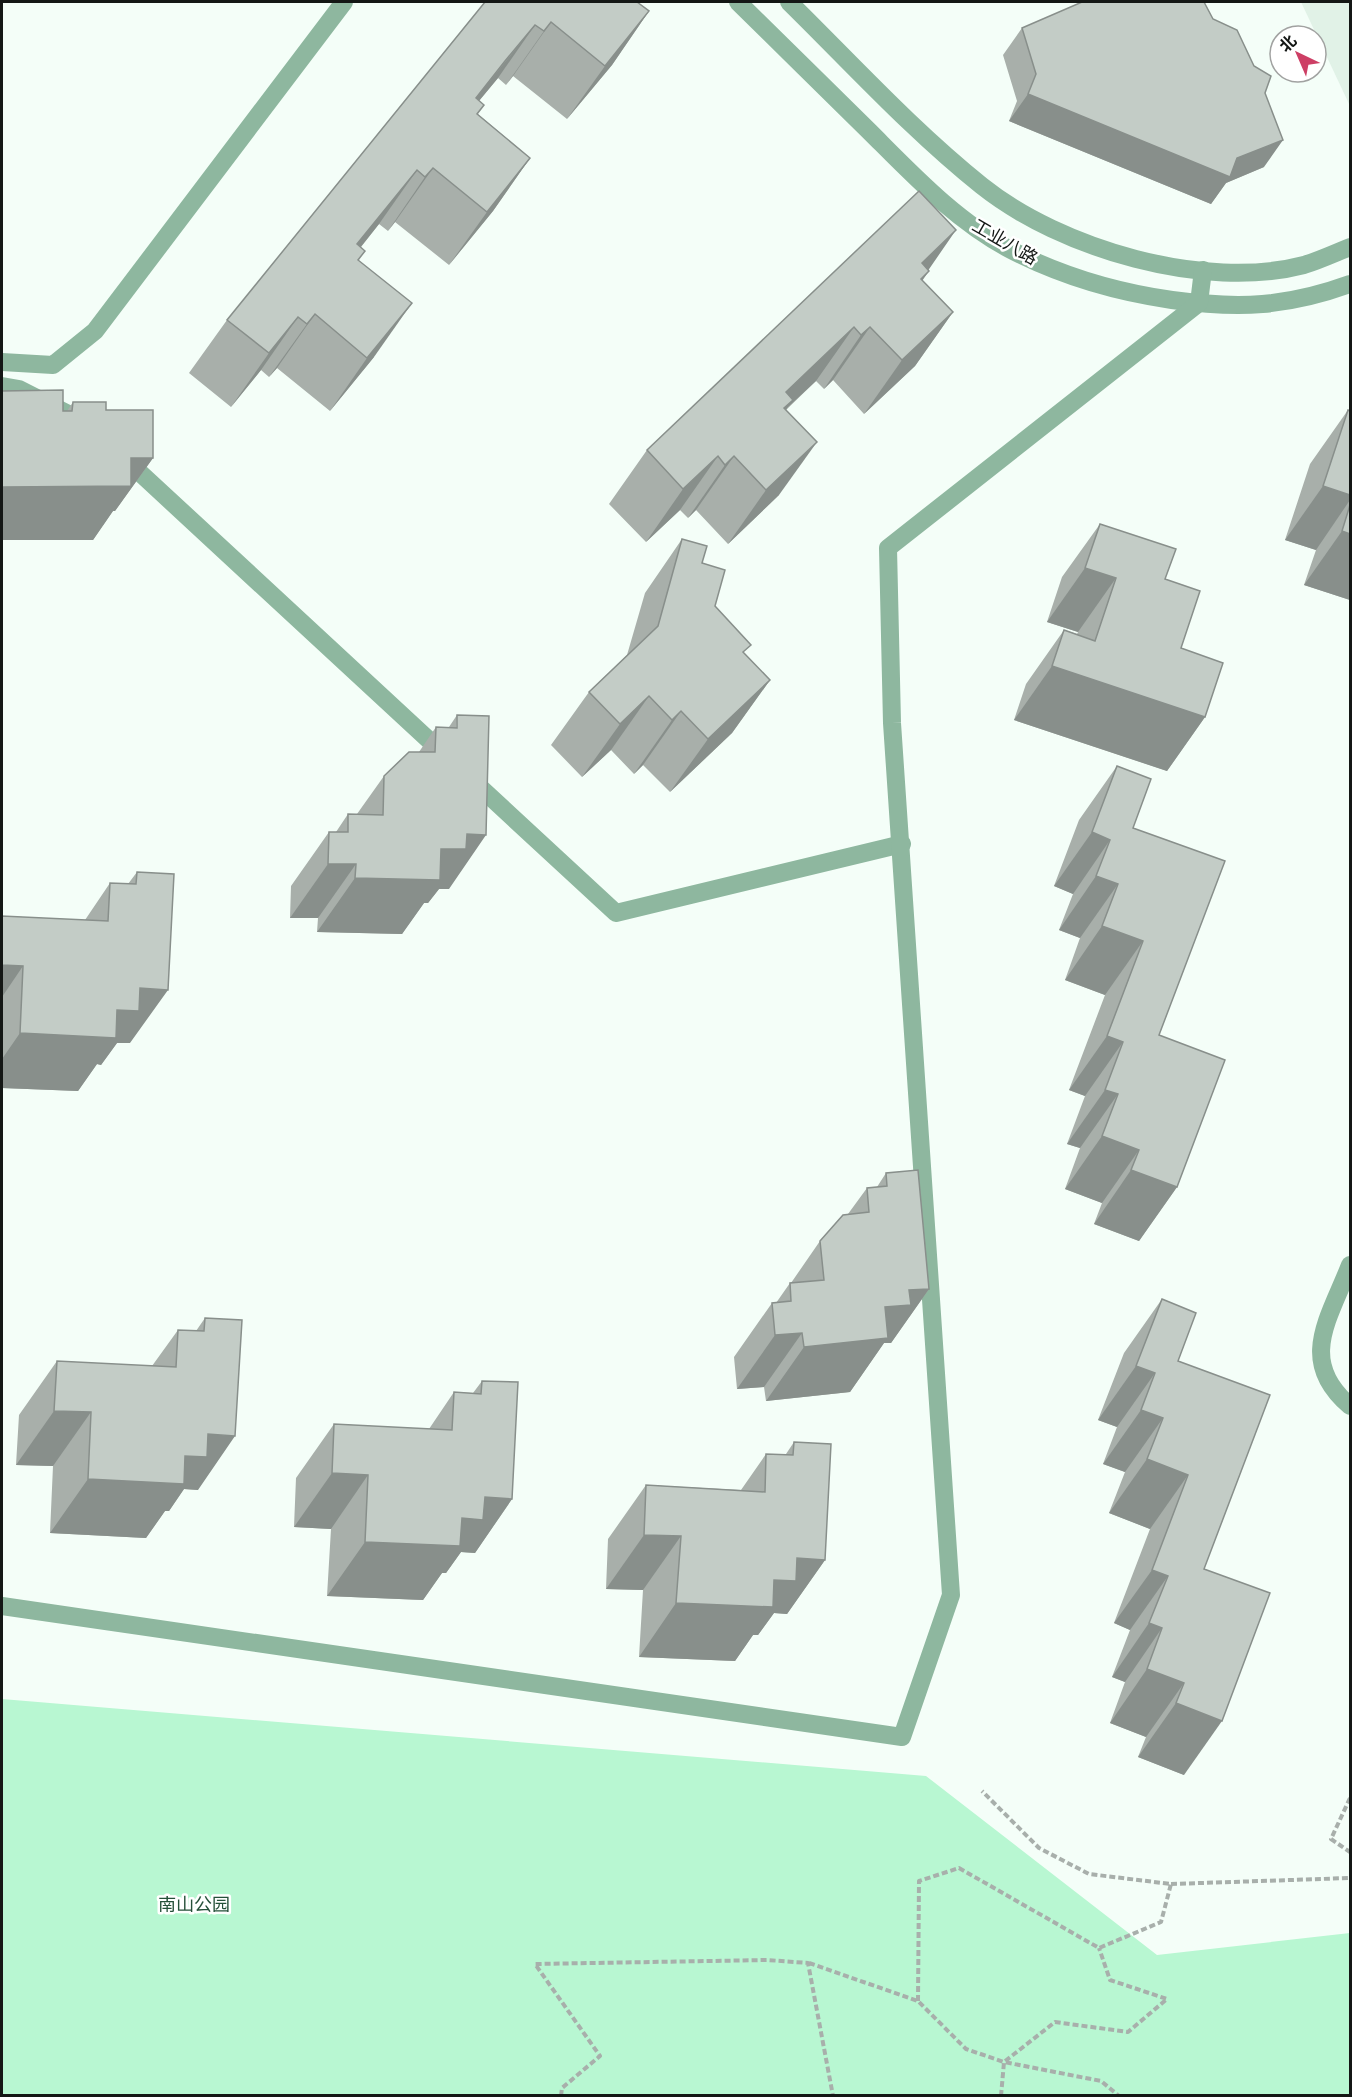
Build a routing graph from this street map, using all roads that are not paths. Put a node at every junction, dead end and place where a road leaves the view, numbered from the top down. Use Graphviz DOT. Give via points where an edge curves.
graph roads {
  1 [pos="344,2"];
  2 [pos="738,2"];
  3 [pos="789,2"];
  4 [pos="1350,247"];
  5 [pos="1203,270"];
  6 [pos="1350,284"];
  7 [pos="1199,303"];
  8 [pos="2,362"];
  9 [pos="2,386"];
  10 [pos="902,844"];
  11 [pos="1350,1265"];
  12 [pos="1350,1407"];
  13 [pos="2,1606"];
  1 -- 8 [label="street" via="95,331 53,364"];
  2 -- 7 [label="street, 工业八路" via="916,177 961,217 1011,250 1074,278 1131,294"];
  3 -- 5 [label="street, 工业八路" via="940,151 984,188 1030,218 1086,244 1139,261"];
  4 -- 5 [label="street, 工业八路" via="1303,265 1248,273"];
  5 -- 7 [label="street"];
  6 -- 7 [label="street, 工业八路" via="1313,297 1251,306"];
  7 -- 10 [label="street" via="888,548 892,723"];
  9 -- 10 [label="street" via="19,389 82,419 616,913"];
  10 -- 13 [label="street" via="951,1595 902,1737"];
  11 -- 12 [label="street" via="1320,1350 1323,1372 1334,1392"];
}
